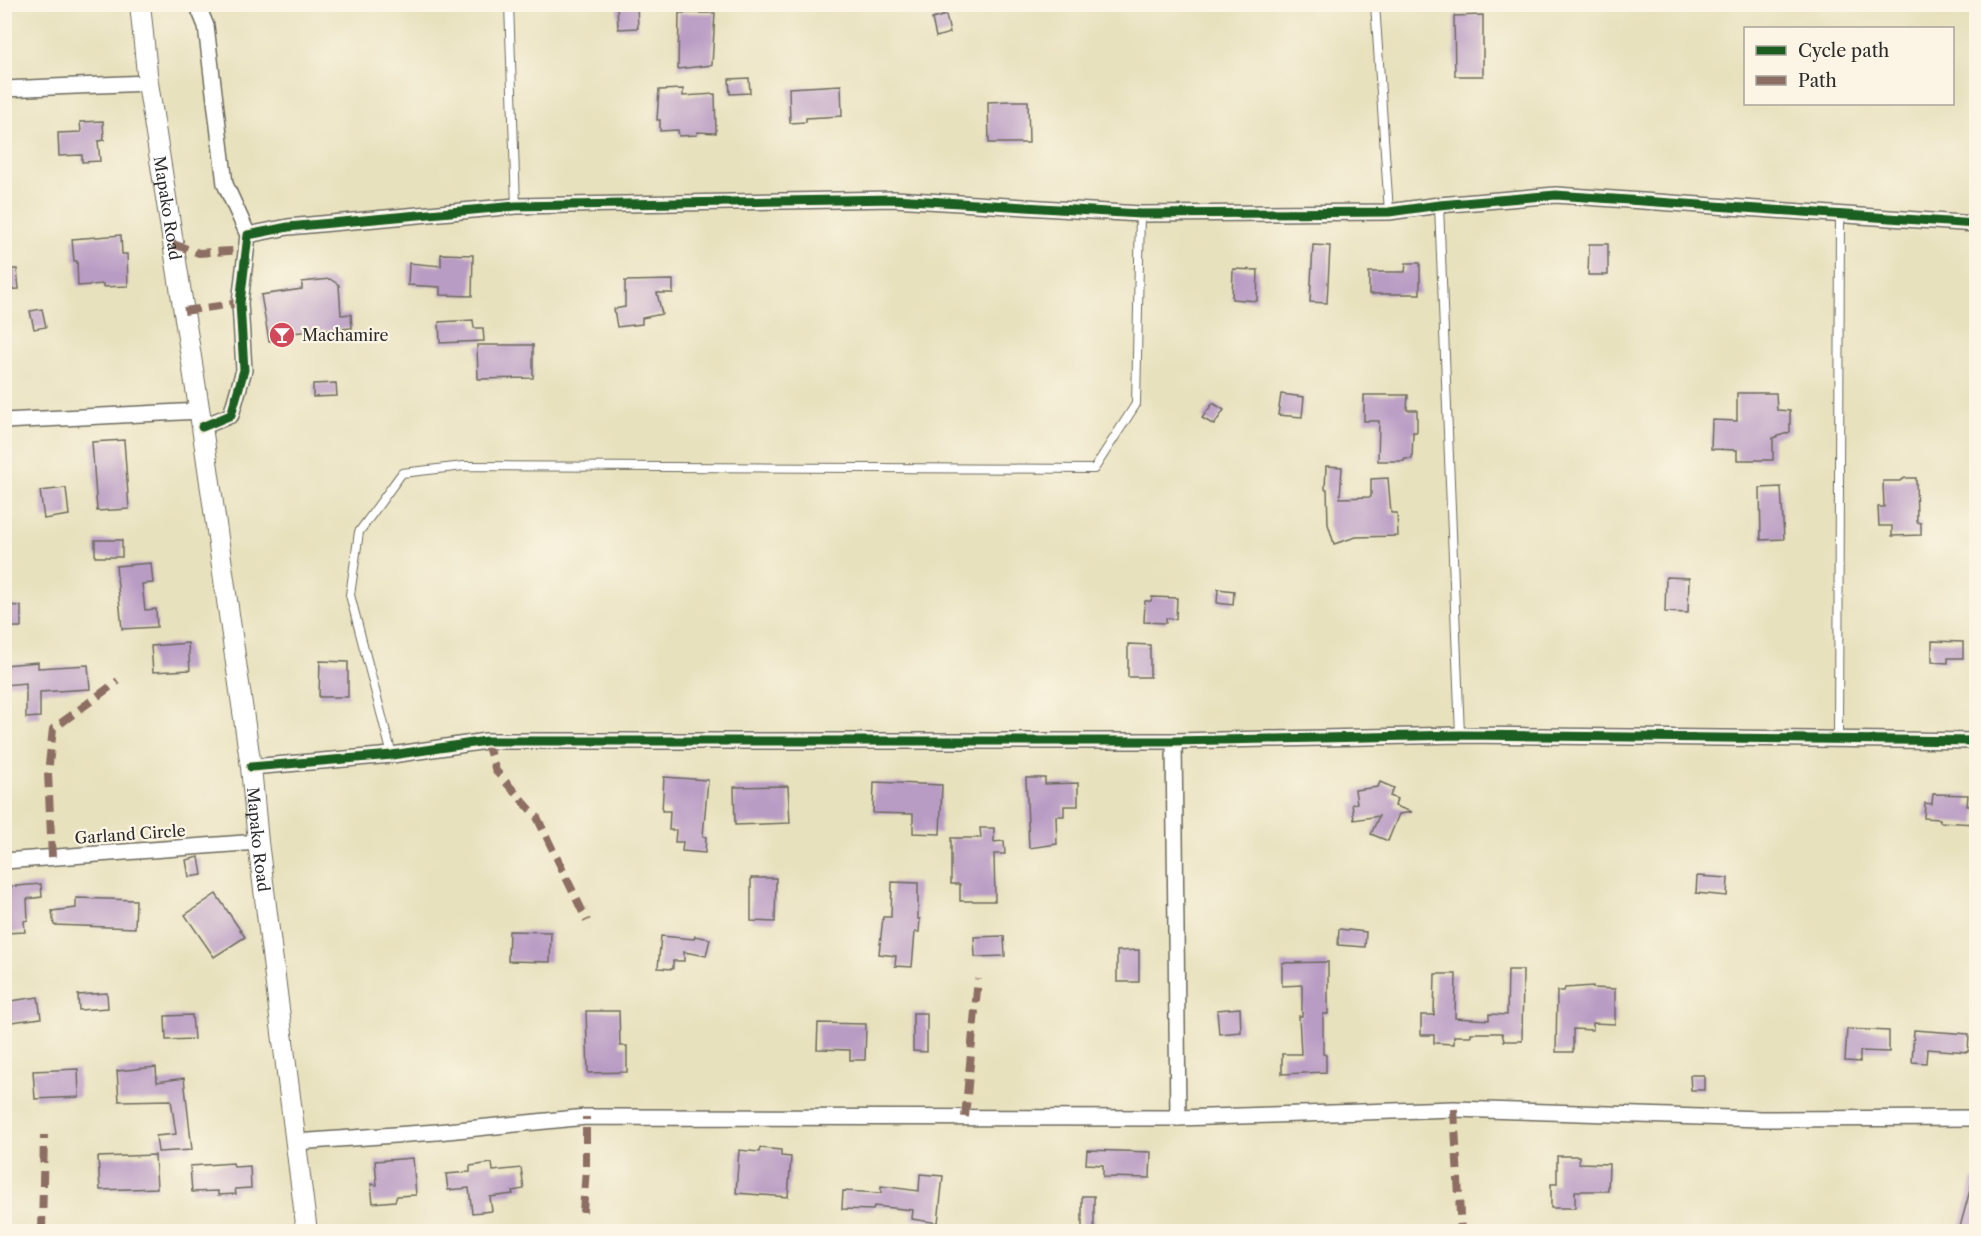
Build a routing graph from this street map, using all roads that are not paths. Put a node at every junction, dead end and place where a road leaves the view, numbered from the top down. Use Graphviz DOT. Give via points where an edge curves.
graph roads {
  1 [pos="140,4"];
  2 [pos="197,4"];
  3 [pos="509,4"];
  4 [pos="1375,4"];
  5 [pos="148,84"];
  6 [pos="4,89"];
  7 [pos="1439,205"];
  8 [pos="516,206"];
  9 [pos="1389,212"];
  10 [pos="1140,214"];
  11 [pos="1840,216"];
  12 [pos="1977,224"];
  13 [pos="248,235"];
  14 [pos="201,419"];
  15 [pos="4,421"];
  16 [pos="1460,735"];
  17 [pos="1838,739"];
  18 [pos="1174,741"];
  19 [pos="1977,741"];
  20 [pos="392,755"];
  21 [pos="251,767"];
  22 [pos="258,842"];
  23 [pos="4,861"];
  24 [pos="1178,1118"];
  25 [pos="1977,1118"];
  26 [pos="296,1142"];
  27 [pos="302,1232"];
  1 -- 5 [label="street, Mapako Road"];
  2 -- 13 [label="street" via="206,26 225,184"];
  3 -- 8 [label="lane"];
  4 -- 9 [label="lane"];
  5 -- 6 [label="street"];
  5 -- 14 [label="street, Mapako Road"];
  7 -- 9 [label="street"];
  7 -- 11 [label="street" via="1556,195"];
  7 -- 16 [label="lane"];
  8 -- 10 [label="street" via="894,200"];
  8 -- 13 [label="street" via="288,227"];
  9 -- 10 [label="street"];
  10 -- 20 [label="lane" via="1136,404 1094,469 464,466 402,473 359,532 350,595"];
  11 -- 12 [label="street"];
  11 -- 17 [label="lane"];
  13 -- 14 [label="street" via="240,303 243,370 231,415"];
  14 -- 15 [label="street"];
  14 -- 21 [label="street, Mapako Road"];
  16 -- 17 [label="street"];
  16 -- 18 [label="street"];
  17 -- 19 [label="street"];
  18 -- 20 [label="street" via="486,741"];
  18 -- 24 [label="street"];
  20 -- 21 [label="street"];
  21 -- 22 [label="street, Mapako Road"];
  22 -- 23 [label="street, Garland Circle"];
  22 -- 26 [label="street, Mapako Road"];
  24 -- 25 [label="street" via="1454,1109 1761,1119"];
  24 -- 26 [label="street" via="586,1117"];
  26 -- 27 [label="street, Mapako Road" via="306,1224"];
}
